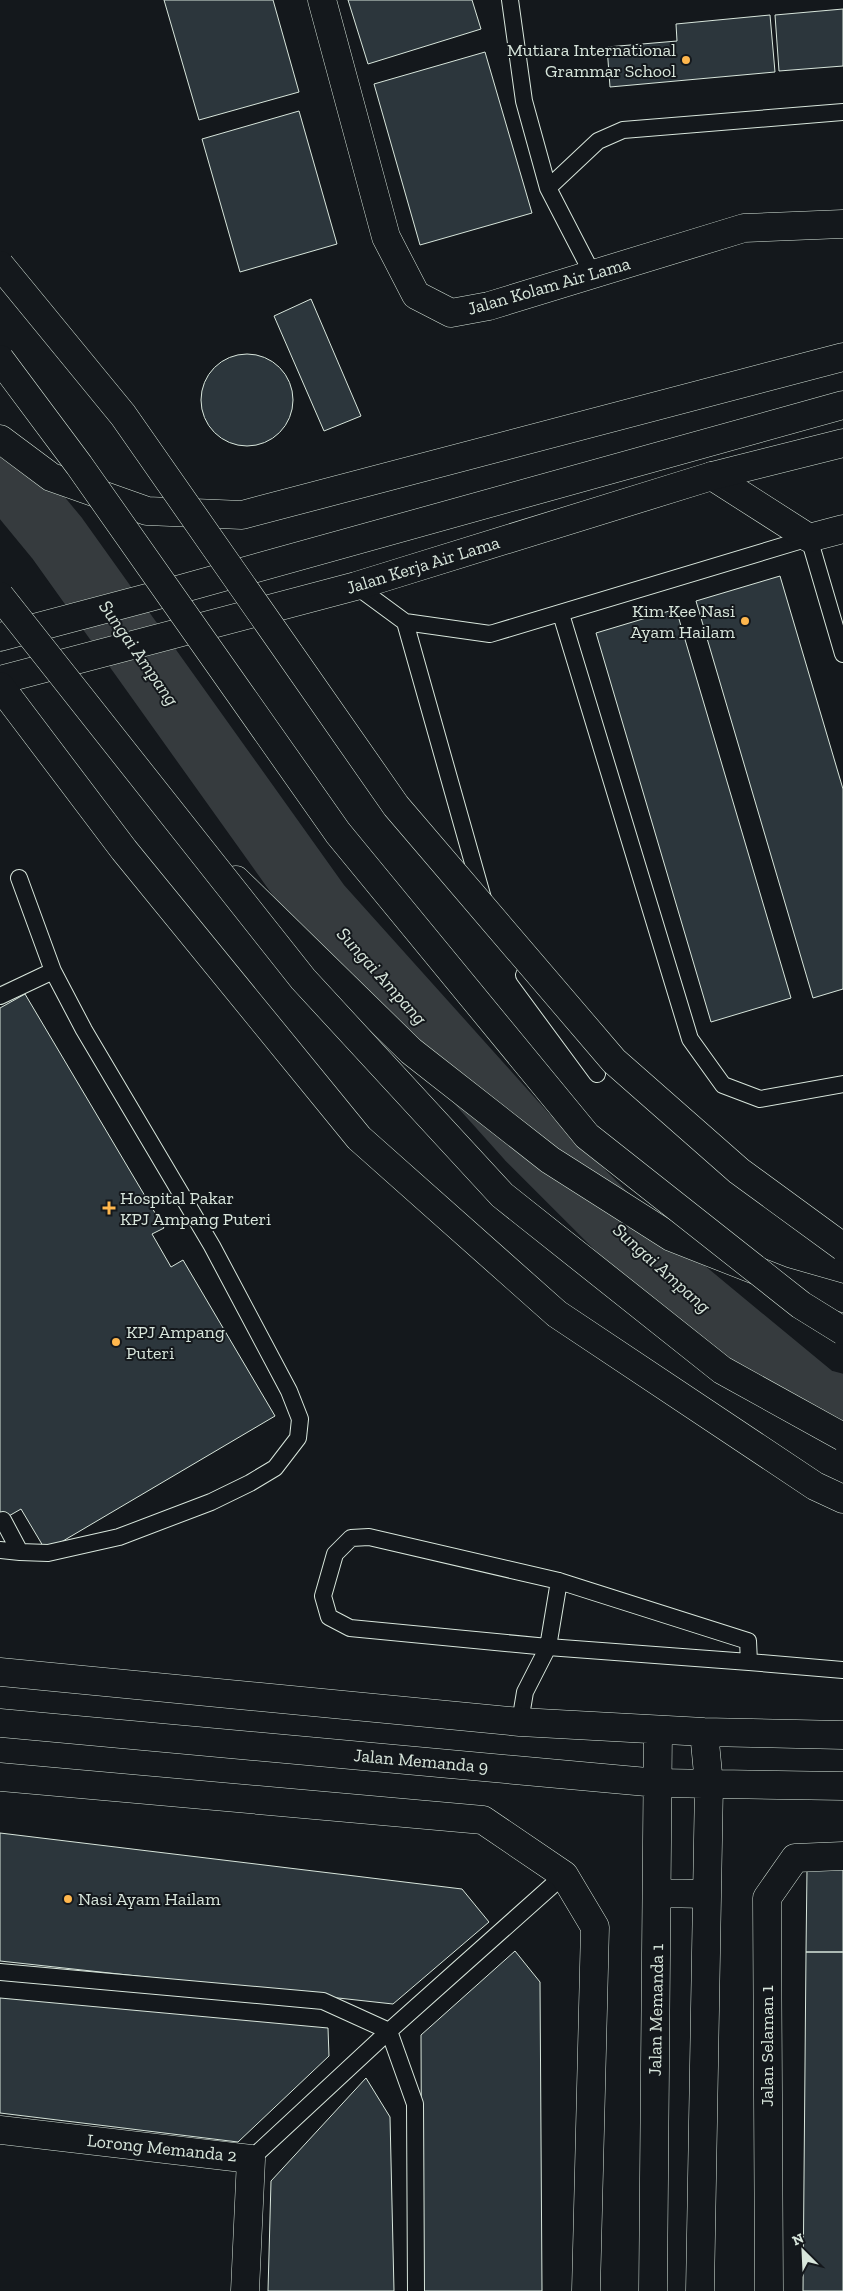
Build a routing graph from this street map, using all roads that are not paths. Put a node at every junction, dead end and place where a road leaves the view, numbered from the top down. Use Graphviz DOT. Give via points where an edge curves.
graph roads {
  1 [pos="322,0"];
  2 [pos="510,0"];
  3 [pos="843,112"];
  4 [pos="548,188"];
  5 [pos="843,224"];
  6 [pos="0,265"];
  7 [pos="593,275"];
  8 [pos="843,357"];
  9 [pos="0,359"];
  10 [pos="843,405"];
  11 [pos="0,439"];
  12 [pos="843,443"];
  13 [pos="712,476"];
  14 [pos="843,529"];
  15 [pos="809,538"];
  16 [pos="356,586"];
  17 [pos="0,596"];
  18 [pos="561,614"];
  19 [pos="406,622"];
  20 [pos="0,637"];
  21 [pos="843,654"];
  22 [pos="0,680"];
  23 [pos="0,686"];
  24 [pos="198,845"];
  25 [pos="19,878"];
  26 [pos="54,971"];
  27 [pos="0,996"];
  28 [pos="597,1074"];
  29 [pos="843,1084"];
  30 [pos="843,1247"];
  31 [pos="843,1298"];
  32 [pos="843,1331"];
  33 [pos="843,1437"];
  34 [pos="843,1499"];
  35 [pos="3,1520"];
  36 [pos="0,1550"];
  37 [pos="20,1552"];
  38 [pos="560,1581"];
  39 [pos="548,1647"];
  40 [pos="749,1662"];
  41 [pos="843,1670"];
  42 [pos="0,1672"];
  43 [pos="520,1722"];
  44 [pos="0,1723"];
  45 [pos="658,1730"];
  46 [pos="704,1732"];
  47 [pos="843,1735"];
  48 [pos="0,1777"];
  49 [pos="658,1783"];
  50 [pos="709,1784"];
  51 [pos="843,1786"];
  52 [pos="843,1856"];
  53 [pos="564,1876"];
  54 [pos="657,1893"];
  55 [pos="707,1894"];
  56 [pos="0,1972"];
  57 [pos="389,2031"];
  58 [pos="0,2130"];
  59 [pos="251,2159"];
  60 [pos="245,2291"];
  61 [pos="416,2291"];
  62 [pos="586,2291"];
  63 [pos="653,2291"];
  64 [pos="700,2291"];
  65 [pos="769,2291"];
  1 -- 7 [label="main road, Jalan Kolam Air Lama" via="386,237 416,295 451,313 489,306"];
  2 -- 4 [label="lane" via="524,102"];
  3 -- 4 [label="lane" via="623,130 598,141"];
  4 -- 7 [label="lane"];
  5 -- 7 [label="main road, Jalan Kolam Air Lama" via="744,228"];
  6 -- 30 [label="main road, bridge" via="123,416 396,806 614,1061 739,1170"];
  8 -- 11 [label="main road" via="242,515 146,511 51,477"];
  9 -- 32 [label="main road, bridge" via="79,465 338,833 587,1136 801,1306"];
  10 -- 20 [label="main road"];
  12 -- 13 [label="main road, Jalan Kerja Air Lama"];
  13 -- 15 [label="main road"];
  13 -- 16 [label="main road, Jalan Kerja Air Lama"];
  14 -- 15 [label="main road"];
  15 -- 18 [label="lane"];
  15 -- 21 [label="lane"];
  16 -- 19 [label="lane"];
  16 -- 22 [label="main road, Jalan Kerja Air Lama"];
  17 -- 24 [label="main road, bridge"];
  18 -- 19 [label="lane" via="490,634"];
  18 -- 29 [label="lane" via="690,1039 723,1085 760,1099"];
  19 -- 28 [label="lane" via="492,931"];
  23 -- 34 [label="main road" via="124,850 359,1138 557,1314 814,1486"];
  24 -- 31 [label="main road, bridge" via="411,1051 550,1160 671,1237 782,1282"];
  24 -- 33 [label="main road, bridge" via="304,979 502,1195 722,1370"];
  25 -- 26 [label="lane"];
  26 -- 27 [label="lane"];
  26 -- 37 [label="lane" via="84,1030 212,1246 289,1391 300,1419 298,1438 276,1468 219,1498 119,1537 48,1553"];
  35 -- 37 [label="lane"];
  36 -- 37 [label="lane"];
  38 -- 39 [label="lane"];
  38 -- 39 [label="lane" via="369,1537 351,1538 335,1554 323,1596 329,1618 350,1628"];
  38 -- 40 [label="lane" via="748,1642"];
  39 -- 40 [label="lane"];
  39 -- 43 [label="lane" via="525,1692"];
  40 -- 41 [label="lane"];
  42 -- 43 [label="main road"];
  43 -- 45 [label="main road"];
  44 -- 49 [label="main road, Jalan Memanda 9"];
  45 -- 46 [label="main road"];
  45 -- 49 [label="main road, Jalan Memanda 1"];
  46 -- 47 [label="main road"];
  46 -- 50 [label="main road"];
  48 -- 53 [label="main road" via="483,1820"];
  49 -- 50 [label="main road, Jalan Memanda 9"];
  49 -- 54 [label="main road, Jalan Memanda 1"];
  50 -- 51 [label="main road, Jalan Memanda 9"];
  50 -- 55 [label="main road"];
  52 -- 65 [label="main road, Jalan Selaman 1" via="795,1858 767,1898"];
  53 -- 57 [label="lane"];
  53 -- 62 [label="main road" via="595,1927"];
  54 -- 55 [label="main road"];
  54 -- 63 [label="main road, Jalan Memanda 1"];
  55 -- 64 [label="main road"];
  56 -- 57 [label="lane" via="323,2001"];
  57 -- 59 [label="lane"];
  57 -- 61 [label="lane" via="416,2104"];
  58 -- 59 [label="main road, Lorong Memanda 2"];
  59 -- 60 [label="main road, Lorong Memanda 2"];
}
